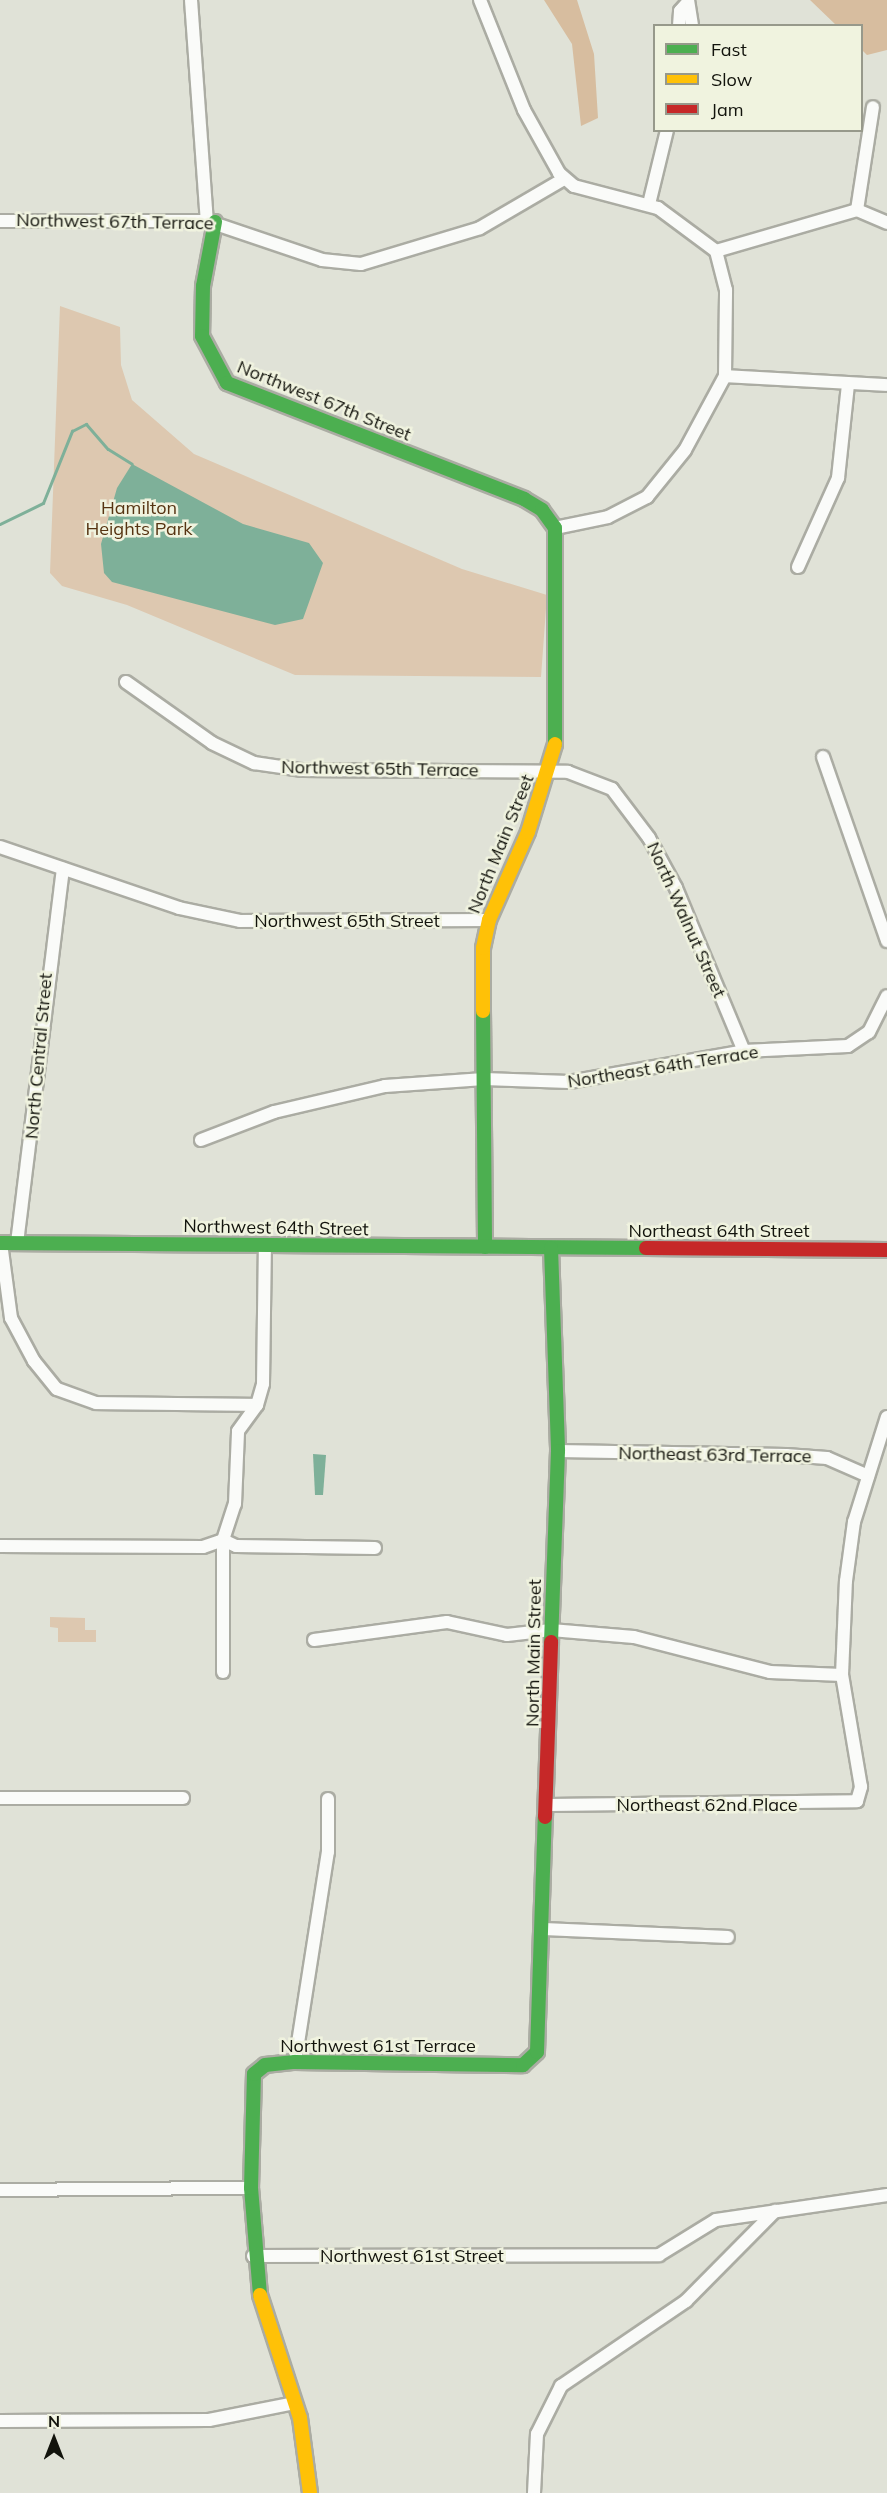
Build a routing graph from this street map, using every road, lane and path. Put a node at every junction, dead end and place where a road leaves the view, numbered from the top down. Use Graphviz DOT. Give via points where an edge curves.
graph roads {
  1 [pos="191,0"];
  2 [pos="480,0"];
  3 [pos="688,1"];
  4 [pos="679,24"];
  5 [pos="692,24"];
  6 [pos="873,107"];
  7 [pos="667,132"];
  8 [pos="564,178"];
  9 [pos="650,204"];
  10 [pos="858,210"];
  11 [pos="0,221"];
  12 [pos="211,221"];
  13 [pos="887,223"];
  14 [pos="716,251"];
  15 [pos="725,376"];
  16 [pos="848,384"];
  17 [pos="887,385"];
  18 [pos="555,528"];
  19 [pos="798,567"];
  20 [pos="126,682"];
  21 [pos="824,757"];
  22 [pos="550,771"];
  23 [pos="0,847"];
  24 [pos="63,869"];
  25 [pos="489,920"];
  26 [pos="887,941"];
  27 [pos="887,996"];
  28 [pos="744,1052"];
  29 [pos="484,1079"];
  30 [pos="201,1140"];
  31 [pos="0,1243"];
  32 [pos="17,1243"];
  33 [pos="265,1245"];
  34 [pos="485,1247"];
  35 [pos="551,1248"];
  36 [pos="887,1250"];
  37 [pos="257,1405"];
  38 [pos="887,1417"];
  39 [pos="558,1451"];
  40 [pos="868,1476"];
  41 [pos="223,1540"];
  42 [pos="0,1546"];
  43 [pos="375,1548"];
  44 [pos="551,1630"];
  45 [pos="314,1640"];
  46 [pos="223,1672"];
  47 [pos="842,1676"];
  48 [pos="0,1798"];
  49 [pos="183,1798"];
  50 [pos="328,1799"];
  51 [pos="549,1805"];
  52 [pos="543,1929"];
  53 [pos="728,1937"];
  54 [pos="534,2059"];
  55 [pos="295,2062"];
  56 [pos="251,2188"];
  57 [pos="0,2190"];
  58 [pos="887,2195"];
  59 [pos="775,2211"];
  60 [pos="254,2256"];
  61 [pos="295,2403"];
  62 [pos="0,2421"];
  63 [pos="310,2493"];
  64 [pos="534,2493"];
  1 -- 12 [label="street"];
  2 -- 8 [label="street" via="524,110"];
  3 -- 4 [label="street" via="680,11"];
  3 -- 5 [label="street"];
  6 -- 10 [label="street"];
  7 -- 9 [label="street"];
  8 -- 9 [label="street" via="581,188"];
  8 -- 12 [label="street, Northwest 67th Terrace" via="480,228 374,263 322,260"];
  9 -- 14 [label="street"];
  10 -- 13 [label="street"];
  10 -- 14 [label="street"];
  11 -- 12 [label="street, Northwest 67th Terrace"];
  12 -- 18 [label="street, Northwest 67th Street" via="202,336 227,383 524,499 542,510"];
  14 -- 15 [label="street" via="726,290"];
  15 -- 16 [label="street"];
  15 -- 18 [label="street" via="685,450 647,497 608,517"];
  16 -- 17 [label="street"];
  16 -- 19 [label="street" via="838,478"];
  18 -- 22 [label="street, North Main Street" via="557,720"];
  20 -- 22 [label="street, Northwest 65th Terrace" via="212,743 254,763 302,770"];
  21 -- 26 [label="street"];
  22 -- 25 [label="street, North Main Street"];
  22 -- 28 [label="street, North Walnut Street" via="612,789 650,838"];
  23 -- 24 [label="street, Northwest 65th Street"];
  24 -- 25 [label="street, Northwest 65th Street" via="179,908 240,921"];
  24 -- 32 [label="street, North Central Street" via="46,974 40,1074"];
  25 -- 29 [label="street, North Main Street" via="483,948"];
  27 -- 28 [label="street, Northeast 64th Terrace" via="869,1032 848,1046"];
  28 -- 29 [label="street, Northeast 64th Terrace" via="569,1082"];
  29 -- 30 [label="street, Northeast 64th Terrace" via="340,1094"];
  29 -- 34 [label="street, North Main Street"];
  31 -- 32 [label="street, Northwest 64th Street"];
  31 -- 37 [label="street" via="11,1318 34,1361 57,1389 96,1403"];
  32 -- 33 [label="street, Northwest 64th Street"];
  33 -- 34 [label="street, Northwest 64th Street"];
  33 -- 37 [label="street" via="263,1384"];
  34 -- 35 [label="street, Northwest 64th Street"];
  35 -- 36 [label="street, Northeast 64th Street"];
  35 -- 39 [label="street, North Main Street"];
  37 -- 41 [label="street" via="238,1431 235,1504"];
  38 -- 40 [label="street"];
  39 -- 40 [label="street, Northeast 63rd Terrace" via="827,1458"];
  39 -- 44 [label="street, North Main Street"];
  40 -- 47 [label="street" via="848,1557"];
  41 -- 42 [label="street" via="203,1547"];
  41 -- 43 [label="street" via="236,1546"];
  41 -- 46 [label="street"];
  44 -- 45 [label="street" via="507,1635 430,1622"];
  44 -- 47 [label="street" via="669,1643 770,1672"];
  44 -- 51 [label="street, North Main Street"];
  47 -- 51 [label="street, Northeast 62nd Place" via="860,1794 851,1805"];
  48 -- 49 [label="street"];
  50 -- 55 [label="street" via="328,1852"];
  51 -- 52 [label="street, North Main Street"];
  52 -- 53 [label="street"];
  52 -- 54 [label="street, North Main Street"];
  54 -- 55 [label="street, Northwest 61st Terrace" via="523,2065"];
  55 -- 56 [label="street, Northwest 61st Terrace" via="259,2069 251,2081"];
  56 -- 57 [label="street"];
  56 -- 60 [label="street, Northwest 61st Terrace"];
  58 -- 59 [label="street, Northwest 61st Street"];
  59 -- 60 [label="street, Northwest 61st Street" via="716,2220 659,2255"];
  59 -- 64 [label="street" via="686,2301 561,2386 536,2442"];
  60 -- 61 [label="street, Northwest 61st Terrace" via="263,2319"];
  61 -- 62 [label="street" via="209,2420"];
  61 -- 63 [label="street, Northwest 61st Terrace"];
}
